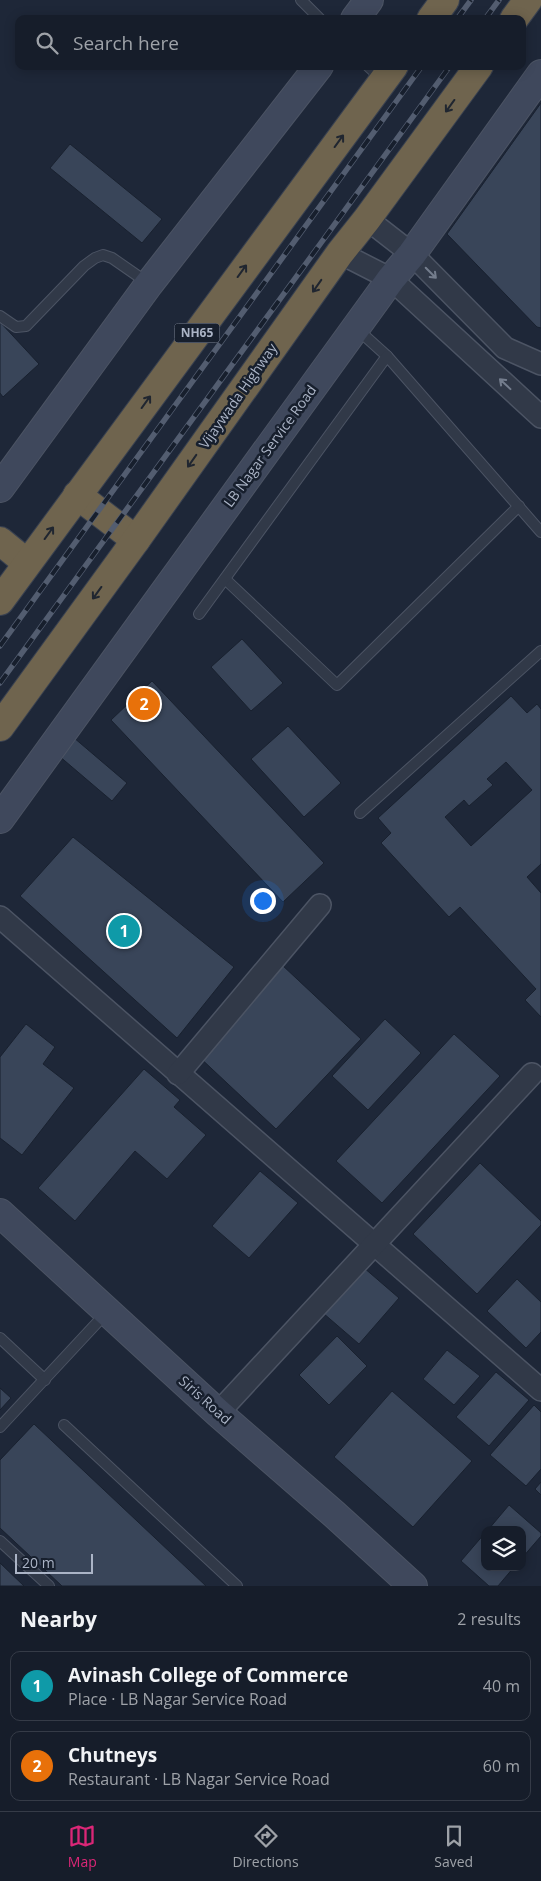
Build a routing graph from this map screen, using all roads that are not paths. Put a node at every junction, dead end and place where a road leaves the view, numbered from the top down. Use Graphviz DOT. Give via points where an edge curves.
graph roads {
  1 [pos="301,0"];
  2 [pos="369,0"];
  3 [pos="445,0"];
  4 [pos="528,0"];
  5 [pos="316,15"];
  6 [pos="358,15"];
  7 [pos="434,15"];
  8 [pos="517,15"];
  9 [pos="316,70"];
  10 [pos="476,70"];
  11 [pos="382,71"];
  12 [pos="541,74"];
  13 [pos="367,219"];
  14 [pos="340,253"];
  15 [pos="412,254"];
  16 [pos="391,279"];
  17 [pos="149,284"];
  18 [pos="0,316"];
  19 [pos="356,327"];
  20 [pos="386,356"];
  21 [pos="541,364"];
  22 [pos="541,417"];
  23 [pos="2,480"];
  24 [pos="77,495"];
  25 [pos="519,506"];
  26 [pos="541,532"];
  27 [pos="0,540"];
  28 [pos="136,540"];
  29 [pos="27,563"];
  30 [pos="225,579"];
  31 [pos="0,600"];
  32 [pos="198,614"];
  33 [pos="537,655"];
  34 [pos="541,668"];
  35 [pos="0,728"];
  36 [pos="360,813"];
  37 [pos="0,820"];
  38 [pos="320,905"];
  39 [pos="0,917"];
  40 [pos="178,1074"];
  41 [pos="532,1074"];
  42 [pos="0,1213"];
  43 [pos="374,1244"];
  44 [pos="108,1311"];
  45 [pos="0,1338"];
  46 [pos="45,1380"];
  47 [pos="541,1390"];
  48 [pos="218,1413"];
  49 [pos="64,1425"];
  50 [pos="0,1427"];
  51 [pos="0,1541"];
  52 [pos="403,1583"];
  53 [pos="49,1586"];
  54 [pos="236,1586"];
  1 -- 5 [label="lane"];
  2 -- 6 [label="street"];
  3 -- 7 [label="highway"];
  4 -- 8 [label="highway"];
  9 -- 17 [label="street"];
  10 -- 13 [label="highway, Vijaywada Highway, one-way"];
  24 -- 11 [label="highway, NH65, one-way"];
  12 -- 15 [label="street, LB Nagar Service Road"];
  13 -- 14 [label="highway, Vijaywada Highway"];
  13 -- 15 [label="street"];
  14 -- 16 [label="street"];
  14 -- 28 [label="highway, Vijaywada Highway, one-way"];
  15 -- 16 [label="street, LB Nagar Service Road"];
  15 -- 21 [label="street, one-way" via="505,348"];
  16 -- 19 [label="street, LB Nagar Service Road"];
  22 -- 16 [label="street, one-way"];
  17 -- 18 [label="lane" via="103,255 84,266 26,326 16,327"];
  17 -- 23 [label="street"];
  19 -- 20 [label="lane"];
  19 -- 37 [label="street, LB Nagar Service Road"];
  20 -- 25 [label="lane"];
  20 -- 30 [label="lane"];
  24 -- 28 [label="highway"];
  29 -- 24 [label="highway, NH65, one-way"];
  25 -- 26 [label="lane"];
  25 -- 30 [label="lane" via="337,685"];
  27 -- 29 [label="highway"];
  28 -- 35 [label="highway, Vijaywada Highway, one-way"];
  29 -- 31 [label="highway, NH65"];
  30 -- 32 [label="lane"];
  33 -- 34 [label="lane"];
  33 -- 36 [label="lane"];
  38 -- 40 [label="street"];
  39 -- 40 [label="street"];
  40 -- 43 [label="street"];
  41 -- 43 [label="street"];
  42 -- 44 [label="street, Siris Road"];
  43 -- 47 [label="street"];
  43 -- 48 [label="street"];
  44 -- 46 [label="lane"];
  44 -- 48 [label="street, Siris Road"];
  45 -- 46 [label="lane"];
  46 -- 50 [label="lane"];
  48 -- 52 [label="street, Siris Road" via="334,1514"];
  49 -- 54 [label="lane"];
  51 -- 53 [label="lane"];
}
